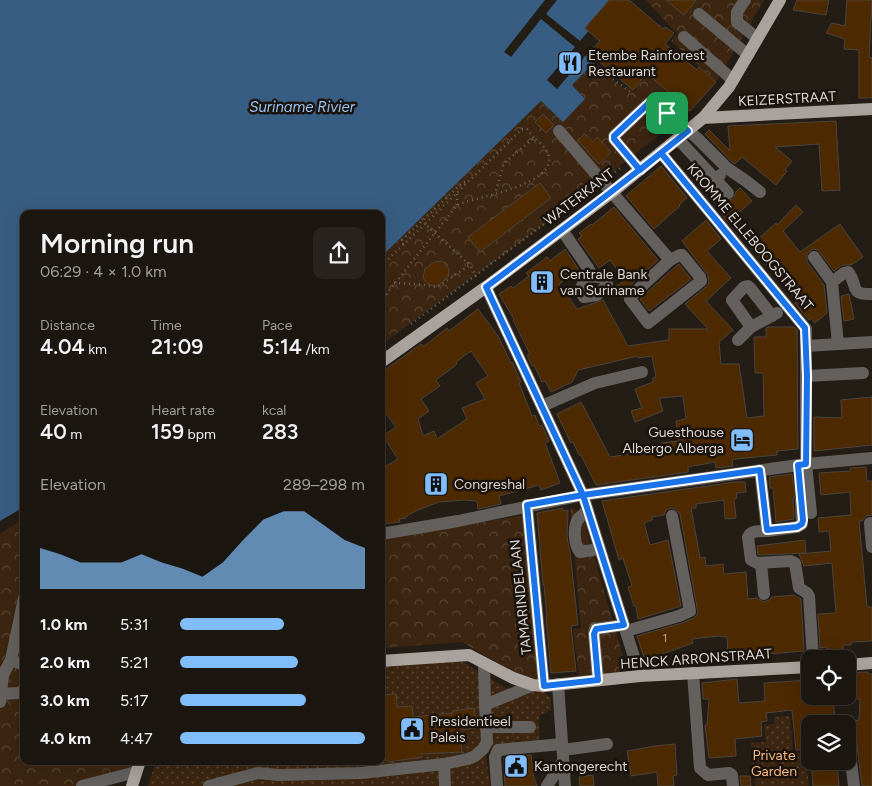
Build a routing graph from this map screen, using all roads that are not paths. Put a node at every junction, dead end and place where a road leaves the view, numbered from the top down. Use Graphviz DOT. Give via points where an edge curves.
graph roads {
  1 [pos="745,0"];
  2 [pos="780,0"];
  3 [pos="700,14"];
  4 [pos="684,36"];
  5 [pos="758,38"];
  6 [pos="748,55"];
  7 [pos="733,80"];
  8 [pos="872,109"];
  9 [pos="703,118"];
  10 [pos="559,131"];
  11 [pos="683,135"];
  12 [pos="661,153"];
  13 [pos="727,168"];
  14 [pos="640,170"];
  15 [pos="716,180"];
  16 [pos="760,192"];
  17 [pos="611,193"];
  18 [pos="728,194"];
  19 [pos="562,230"];
  20 [pos="814,257"];
  21 [pos="670,260"];
  22 [pos="592,276"];
  23 [pos="832,282"];
  24 [pos="484,289"];
  25 [pos="872,294"];
  26 [pos="788,306"];
  27 [pos="772,316"];
  28 [pos="751,327"];
  29 [pos="738,340"];
  30 [pos="872,342"];
  31 [pos="838,344"];
  32 [pos="806,346"];
  33 [pos="385,359"];
  34 [pos="642,372"];
  35 [pos="863,374"];
  36 [pos="807,376"];
  37 [pos="542,406"];
  38 [pos="872,458"];
  39 [pos="802,464"];
  40 [pos="760,470"];
  41 [pos="583,495"];
  42 [pos="527,505"];
  43 [pos="588,510"];
  44 [pos="811,512"];
  45 [pos="672,516"];
  46 [pos="870,523"];
  47 [pos="767,530"];
  48 [pos="385,533"];
  49 [pos="872,547"];
  50 [pos="600,549"];
  51 [pos="761,563"];
  52 [pos="764,594"];
  53 [pos="20,617"];
  54 [pos="625,628"];
  55 [pos="812,650"];
  56 [pos="11,660"];
  57 [pos="385,661"];
  58 [pos="20,663"];
  59 [pos="484,663"];
  60 [pos="872,663"];
  61 [pos="856,664"];
  62 [pos="801,667"];
  63 [pos="693,673"];
  64 [pos="640,676"];
  65 [pos="598,680"];
  66 [pos="558,684"];
  67 [pos="539,686"];
  68 [pos="20,692"];
  69 [pos="1,698"];
  70 [pos="485,706"];
  71 [pos="486,726"];
  72 [pos="530,727"];
  73 [pos="607,744"];
  74 [pos="563,752"];
  75 [pos="444,764"];
  76 [pos="138,767"];
  77 [pos="852,770"];
  78 [pos="709,781"];
  79 [pos="82,786"];
  80 [pos="132,786"];
  81 [pos="209,786"];
  82 [pos="445,786"];
  83 [pos="497,786"];
  84 [pos="547,786"];
  85 [pos="565,786"];
  86 [pos="733,786"];
  87 [pos="854,786"];
  1 -- 5 [label="street" via="737,12 736,22"];
  2 -- 5 [label="main road, WATERKANT"];
  3 -- 6 [label="street"];
  4 -- 7 [label="street"];
  5 -- 6 [label="main road, WATERKANT"];
  6 -- 7 [label="main road, WATERKANT"];
  7 -- 9 [label="main road, WATERKANT"];
  8 -- 9 [label="main road, KEIZERSTRAAT"];
  9 -- 11 [label="main road, WATERKANT"];
  10 -- 17 [label="street"];
  11 -- 12 [label="main road, WATERKANT"];
  11 -- 13 [label="street" via="698,139"];
  11 -- 14 [label="street" via="655,102 649,103 614,136"];
  11 -- 15 [label="street"];
  12 -- 14 [label="main road, WATERKANT"];
  12 -- 26 [label="street, KROMME ELLEBOOGSTRAAT"];
  13 -- 15 [label="street"];
  13 -- 16 [label="street"];
  14 -- 17 [label="main road, WATERKANT"];
  15 -- 18 [label="street"];
  17 -- 19 [label="main road, WATERKANT"];
  17 -- 21 [label="street"];
  19 -- 22 [label="street"];
  19 -- 24 [label="main road, WATERKANT"];
  20 -- 23 [label="street"];
  21 -- 21 [label="street" via="682,255 701,281 648,323 630,297"];
  23 -- 25 [label="street" via="848,272 858,293"];
  23 -- 31 [label="street"];
  24 -- 33 [label="main road, WATERKANT"];
  24 -- 37 [label="street"];
  26 -- 27 [label="street"];
  26 -- 32 [label="street, KROMME ELLEBOOGSTRAAT" via="805,328"];
  27 -- 28 [label="street"];
  27 -- 28 [label="street" via="751,289 744,287 732,300"];
  28 -- 29 [label="street"];
  30 -- 31 [label="street"];
  31 -- 32 [label="street"];
  32 -- 36 [label="street, KROMME ELLEBOOGSTRAAT"];
  34 -- 37 [label="street" via="596,383"];
  35 -- 36 [label="street"];
  36 -- 39 [label="street, KROMME ELLEBOOGSTRAAT"];
  37 -- 41 [label="street"];
  38 -- 39 [label="street"];
  39 -- 40 [label="street"];
  39 -- 44 [label="street"];
  39 -- 47 [label="street" via="802,524"];
  40 -- 41 [label="street"];
  40 -- 47 [label="street"];
  41 -- 42 [label="street"];
  41 -- 43 [label="street"];
  42 -- 48 [label="street"];
  42 -- 67 [label="street, TAMARINDELAAN"];
  43 -- 50 [label="street"];
  43 -- 50 [label="street" via="577,523 576,546 580,552"];
  45 -- 54 [label="street" via="690,611"];
  46 -- 49 [label="street"];
  47 -- 51 [label="street" via="752,532 748,538 751,560"];
  50 -- 54 [label="street"];
  51 -- 52 [label="street"];
  51 -- 55 [label="street" via="791,560 795,563 799,588 809,596"];
  53 -- 56 [label="street"];
  54 -- 64 [label="street"];
  54 -- 65 [label="street" via="596,629"];
  56 -- 58 [label="street"];
  56 -- 69 [label="street" via="3,675"];
  57 -- 59 [label="main road, HENCK ARRONSTRAAT" via="469,655"];
  59 -- 67 [label="main road, HENCK ARRONSTRAAT"];
  59 -- 70 [label="street"];
  60 -- 61 [label="main road"];
  62 -- 63 [label="main road, HENCK ARRONSTRAAT"];
  63 -- 64 [label="main road, HENCK ARRONSTRAAT"];
  63 -- 78 [label="street" via="700,768"];
  64 -- 65 [label="main road, HENCK ARRONSTRAAT"];
  65 -- 66 [label="main road, HENCK ARRONSTRAAT"];
  66 -- 67 [label="main road, HENCK ARRONSTRAAT"];
  66 -- 74 [label="street"];
  67 -- 70 [label="street"];
  68 -- 69 [label="street"];
  70 -- 71 [label="street"];
  71 -- 72 [label="street"];
  71 -- 75 [label="street" via="487,742 483,749 468,759"];
  73 -- 74 [label="street"];
  74 -- 83 [label="street" via="498,750 495,757"];
  74 -- 84 [label="street"];
  74 -- 85 [label="street"];
  75 -- 81 [label="street" via="361,773 279,775 258,772"];
  75 -- 82 [label="street"];
  76 -- 79 [label="street"];
  76 -- 80 [label="main road"];
  77 -- 87 [label="street"];
  78 -- 86 [label="street" via="729,773"];
}
